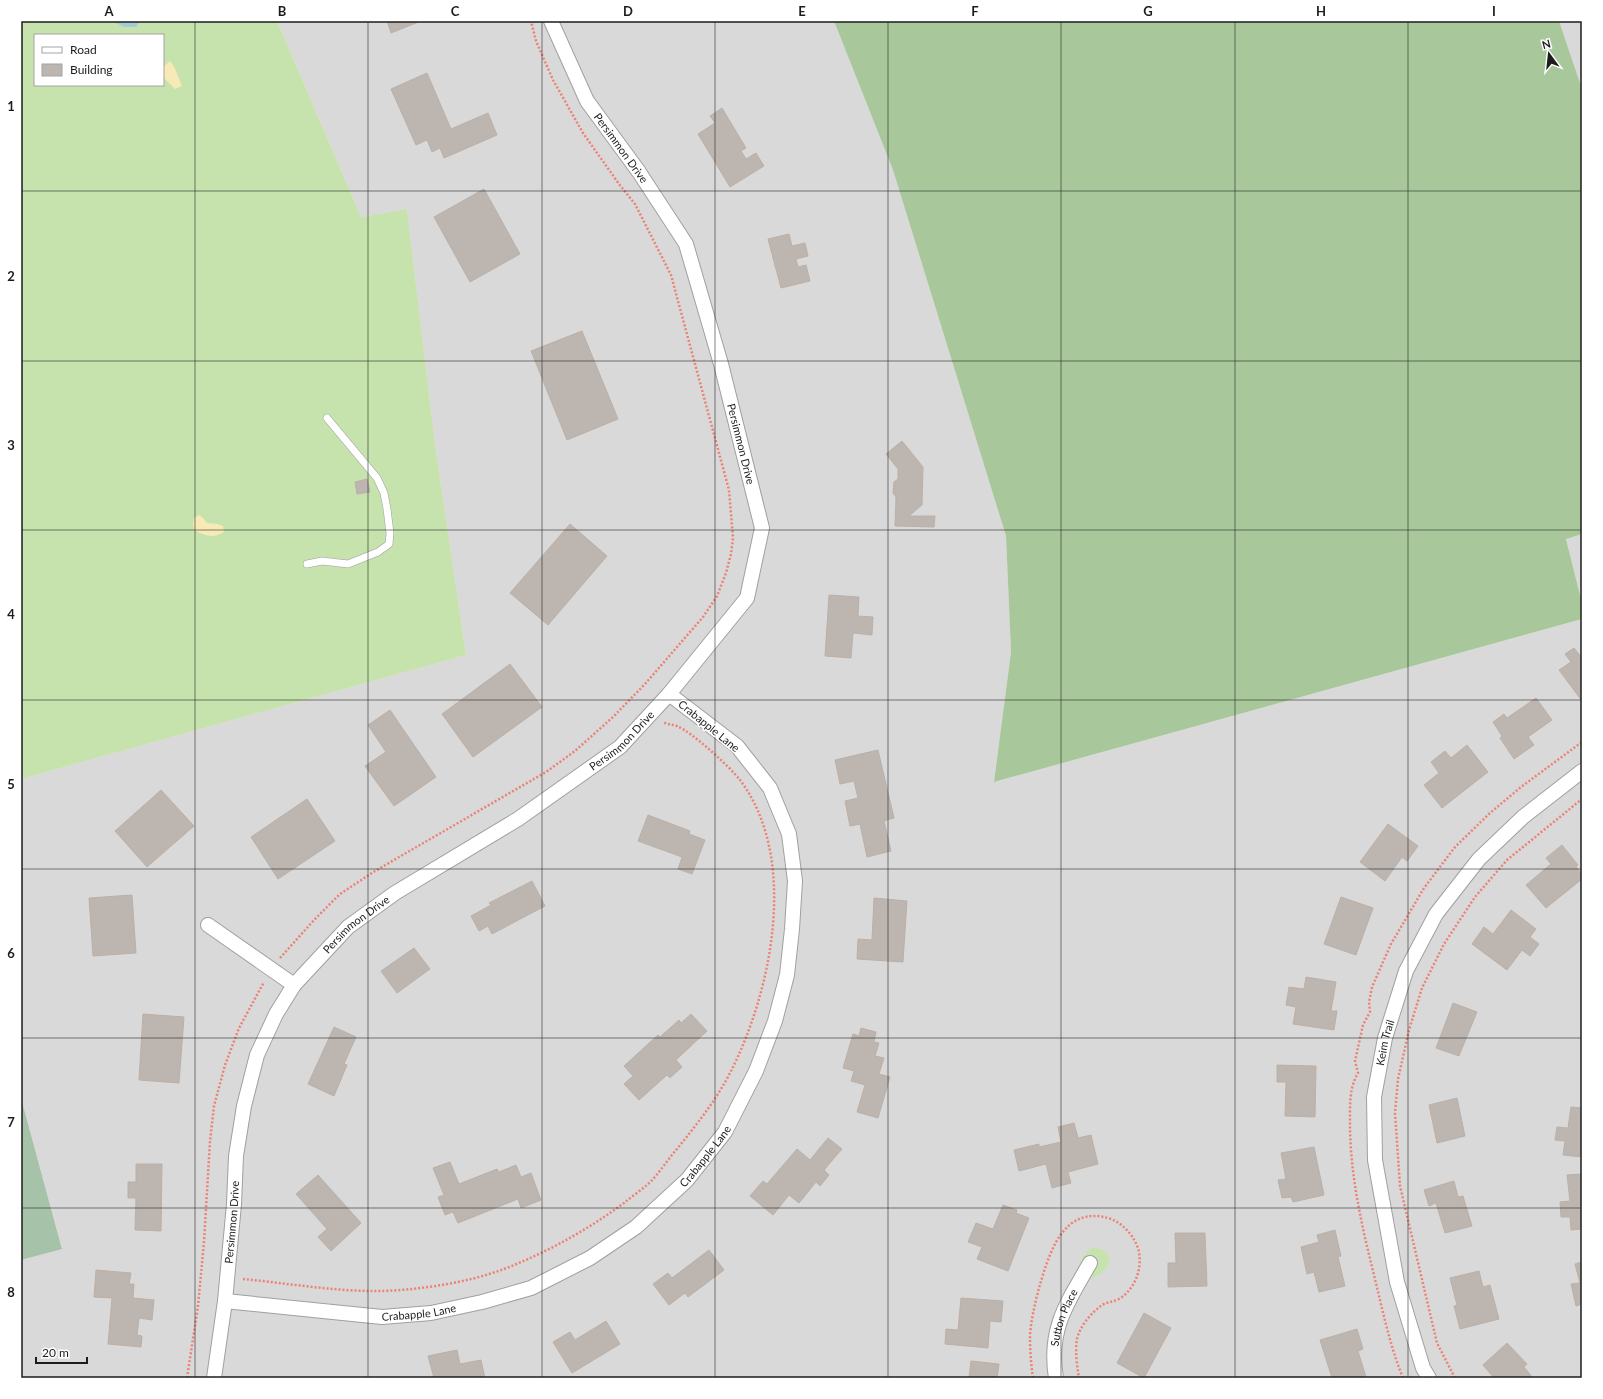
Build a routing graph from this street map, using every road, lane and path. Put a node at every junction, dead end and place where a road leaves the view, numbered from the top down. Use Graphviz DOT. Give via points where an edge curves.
graph roads {
  1 [pos="531,21"];
  2 [pos="551,21"];
  3 [pos="327,418"];
  4 [pos="307,564"];
  5 [pos="669,694"];
  6 [pos="661,720"];
  7 [pos="1582,742"];
  8 [pos="1582,771"];
  9 [pos="1582,799"];
  10 [pos="208,925"];
  11 [pos="272,969"];
  12 [pos="294,985"];
  13 [pos="1090,1263"];
  14 [pos="238,1278"];
  15 [pos="224,1301"];
  16 [pos="187,1378"];
  17 [pos="214,1378"];
  18 [pos="1056,1378"];
  19 [pos="1403,1378"];
  20 [pos="1430,1378"];
  21 [pos="1455,1378"];
  1 -- 11 [label="path" via="536,41 553,80 583,133 636,204 671,275 729,490 733,538 726,573 717,596 703,617 614,717 546,772 340,894 290,945"];
  2 -- 5 [label="street, Persimmon Drive" via="587,101 639,172 686,244 721,364 762,528 747,598"];
  3 -- 4 [label="lane" via="377,478 388,509 389,544 378,552 348,564 322,561"];
  5 -- 12 [label="street, Persimmon Drive" via="620,747 518,819 395,893 348,927"];
  5 -- 15 [label="street, Crabapple Lane" via="737,746 770,788 789,834 795,881 787,975 775,1021 756,1071 725,1132 686,1180 636,1227 590,1258 531,1288 431,1313 382,1317"];
  6 -- 14 [label="path" via="696,739 740,780 754,803 767,836 774,882 771,932 759,1000 731,1071 706,1113 648,1184 603,1219 572,1238 502,1270 464,1280 411,1289 374,1291"];
  7 -- 19 [label="path" via="1521,787 1455,847 1407,914 1372,987 1370,1012 1355,1061 1358,1073 1353,1082 1350,1104 1350,1145 1355,1194 1366,1245 1392,1351"];
  8 -- 20 [label="street, Keim Trail" via="1523,817 1479,858 1436,914 1406,971 1385,1038 1374,1096 1375,1160 1397,1282 1423,1368"];
  9 -- 21 [label="path" via="1507,860 1471,902 1444,944 1422,988 1401,1065 1395,1114 1400,1186 1437,1343"];
  10 -- 11 [label="street"];
  11 -- 12 [label="street"];
  11 -- 16 [label="path" via="239,1028 225,1065 214,1106 199,1298"];
  12 -- 15 [label="street, Persimmon Drive" via="276,1014 257,1055 244,1106 236,1156"];
  13 -- 18 [label="street, Sutton Place" via="1064,1307 1055,1335"];
  15 -- 17 [label="street, Persimmon Drive"];
}
